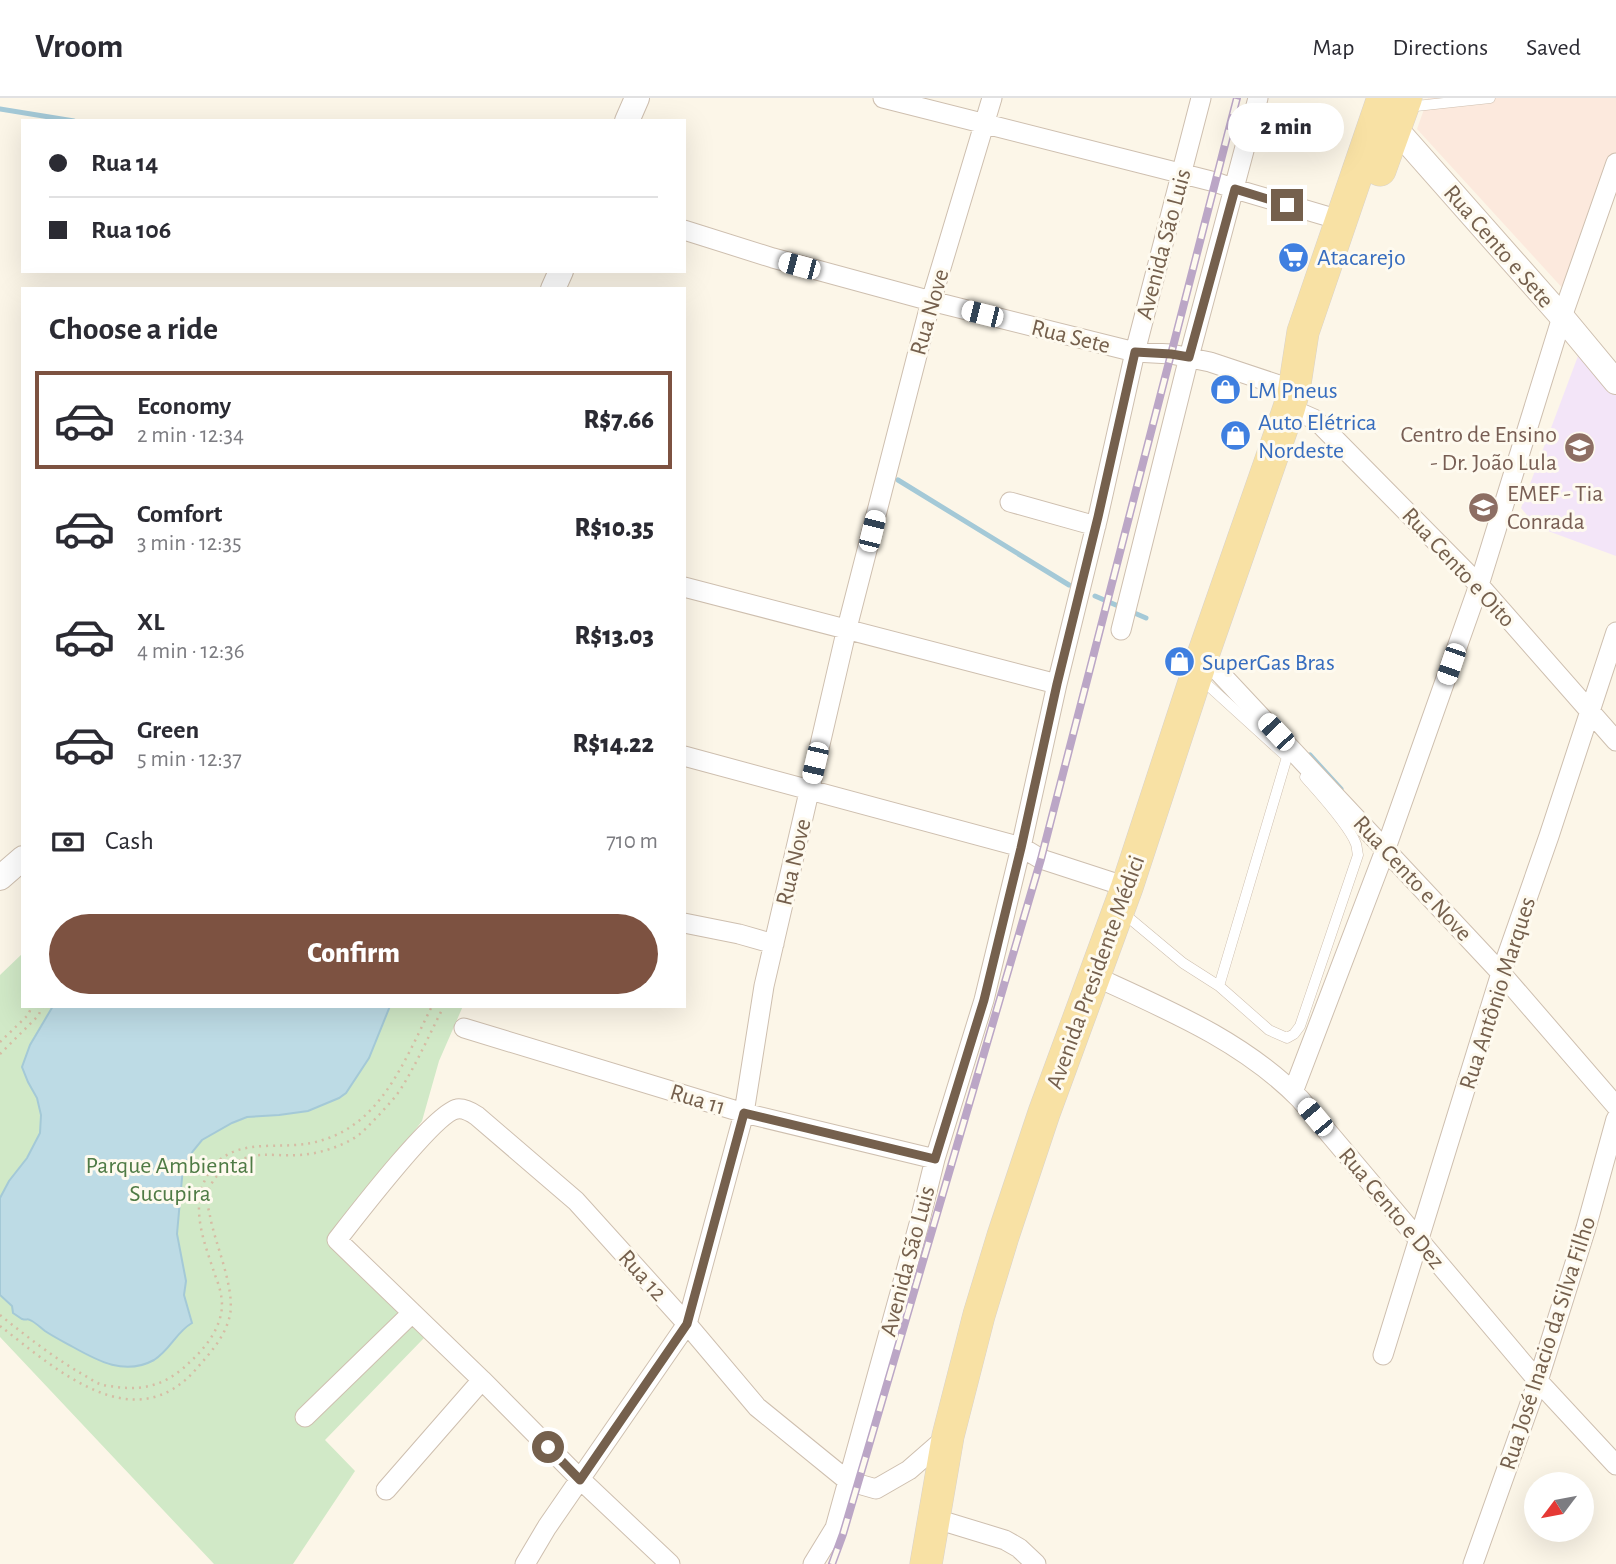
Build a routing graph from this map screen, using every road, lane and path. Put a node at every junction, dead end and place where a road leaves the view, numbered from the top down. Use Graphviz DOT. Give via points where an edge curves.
graph roads {
  1 [pos="637,98"];
  2 [pos="883,98"];
  3 [pos="992,98"];
  4 [pos="1201,98"];
  5 [pos="1258,98"];
  6 [pos="1490,98"];
  7 [pos="1393,111"];
  8 [pos="628,119"];
  9 [pos="984,124"];
  10 [pos="1616,163"];
  11 [pos="1182,174"];
  12 [pos="1235,189"];
  13 [pos="1340,220"];
  14 [pos="686,231"];
  15 [pos="931,301"];
  16 [pos="1562,317"];
  17 [pos="1135,352"];
  18 [pos="1189,357"];
  19 [pos="1616,382"];
  20 [pos="1292,399"];
  21 [pos="1010,502"];
  22 [pos="1096,526"];
  23 [pos="1479,585"];
  24 [pos="686,588"];
  25 [pos="1124,616"];
  26 [pos="846,628"];
  27 [pos="1616,632"];
  28 [pos="1200,665"];
  29 [pos="1057,684"];
  30 [pos="1590,711"];
  31 [pos="1616,741"];
  32 [pos="686,757"];
  33 [pos="1287,757"];
  34 [pos="809,790"];
  35 [pos="1021,848"];
  36 [pos="1386,848"];
  37 [pos="21,860"];
  38 [pos="0,878"];
  39 [pos="1123,898"];
  40 [pos="686,923"];
  41 [pos="774,944"];
  42 [pos="1501,973"];
  43 [pos="1094,976"];
  44 [pos="1219,986"];
  45 [pos="31,1008"];
  46 [pos="42,1008"];
  47 [pos="431,1008"];
  48 [pos="442,1008"];
  49 [pos="464,1028"];
  50 [pos="0,1042"];
  51 [pos="0,1054"];
  52 [pos="1293,1092"];
  53 [pos="1616,1106"];
  54 [pos="744,1113"];
  55 [pos="1616,1119"];
  56 [pos="935,1159"];
  57 [pos="1419,1241"];
  58 [pos="412,1313"];
  59 [pos="0,1315"];
  60 [pos="687,1324"];
  61 [pos="0,1326"];
  62 [pos="1383,1355"];
  63 [pos="482,1380"];
  64 [pos="1538,1381"];
  65 [pos="305,1417"];
  66 [pos="948,1436"];
  67 [pos="1616,1465"];
  68 [pos="580,1480"];
  69 [pos="848,1481"];
  70 [pos="386,1490"];
  71 [pos="933,1518"];
  72 [pos="526,1564"];
  73 [pos="670,1564"];
  74 [pos="813,1564"];
  75 [pos="926,1564"];
  76 [pos="1037,1564"];
  77 [pos="1473,1564"];
  1 -- 8 [label="street"];
  2 -- 9 [label="street"];
  3 -- 9 [label="street, Rua Nove"];
  4 -- 11 [label="street, Avenida São Luis"];
  5 -- 12 [label="street"];
  6 -- 7 [label="lane"];
  7 -- 13 [label="main road, Avenida Presidente Médici"];
  7 -- 16 [label="street, Rua Cento e Sete"];
  7 -- 20 [label="main road, Avenida Presidente Médici" via="1322,337"];
  9 -- 11 [label="street"];
  9 -- 15 [label="street, Rua Nove"];
  10 -- 16 [label="street"];
  11 -- 12 [label="street"];
  11 -- 17 [label="street, Avenida São Luis"];
  12 -- 13 [label="street"];
  12 -- 18 [label="street"];
  13 -- 20 [label="main road, Avenida Presidente Médici" via="1303,332"];
  14 -- 15 [label="street, Rua Sete"];
  15 -- 17 [label="street, Rua Sete"];
  15 -- 26 [label="street, Rua Nove"];
  16 -- 19 [label="street, Rua Cento e Sete"];
  16 -- 23 [label="street"];
  17 -- 18 [label="street, Rua Sete"];
  17 -- 22 [label="street, Avenida São Luis"];
  18 -- 20 [label="street, Rua Cento e Oito" via="1235,369"];
  18 -- 25 [label="street"];
  20 -- 23 [label="street, Rua Cento e Oito"];
  20 -- 28 [label="main road, Avenida Presidente Médici"];
  21 -- 22 [label="street"];
  22 -- 29 [label="street, Avenida São Luis"];
  23 -- 30 [label="street, Rua Cento e Oito"];
  23 -- 36 [label="street"];
  24 -- 26 [label="street"];
  26 -- 29 [label="street"];
  26 -- 34 [label="street, Rua Nove"];
  27 -- 30 [label="street, Rua Antônio Marques"];
  28 -- 33 [label="lane"];
  28 -- 36 [label="street, Rua Cento e Nove"];
  28 -- 39 [label="main road, Avenida Presidente Médici"];
  29 -- 35 [label="street, Avenida São Luis"];
  30 -- 31 [label="street, Rua Cento e Oito"];
  30 -- 42 [label="street, Rua Antônio Marques"];
  32 -- 34 [label="street"];
  33 -- 44 [label="lane"];
  33 -- 44 [label="lane" via="1348,829 1358,855 1294,1034 1287,1038 1269,1030"];
  34 -- 35 [label="street"];
  34 -- 41 [label="street, Rua Nove"];
  35 -- 39 [label="street"];
  35 -- 56 [label="street, Avenida São Luis" via="984,1000"];
  36 -- 42 [label="street, Rua Cento e Nove"];
  36 -- 52 [label="street"];
  37 -- 38 [label="street"];
  39 -- 43 [label="main road, Avenida Presidente Médici"];
  39 -- 44 [label="lane" via="1183,963"];
  40 -- 41 [label="street"];
  41 -- 54 [label="street, Rua Nove"];
  42 -- 53 [label="street, Rua Cento e Nove"];
  42 -- 57 [label="street, Rua Antônio Marques"];
  43 -- 52 [label="street, Rua Cento e Dez" via="1227,1041"];
  43 -- 66 [label="main road, Avenida Presidente Médici" via="1003,1236"];
  45 -- 50 [label="path"];
  46 -- 51 [label="path"];
  47 -- 59 [label="path" via="388,1089 356,1123 316,1142 238,1149 208,1173 200,1198 200,1225 222,1307 217,1328 183,1370 148,1387 102,1385"];
  48 -- 61 [label="path" via="402,1088 367,1128 317,1152 246,1157 216,1177 206,1194 225,1270 230,1314 219,1342 172,1390 129,1400 105,1395 49,1364"];
  49 -- 54 [label="street, Rua 11"];
  52 -- 57 [label="street, Rua Cento e Dez"];
  54 -- 56 [label="street, Rua 11"];
  54 -- 60 [label="street, Rua Nove"];
  55 -- 64 [label="street, Rua José Inacio da Silva Filho"];
  56 -- 69 [label="street, Avenida São Luis"];
  57 -- 62 [label="street, Rua Antônio Marques"];
  57 -- 64 [label="street, Rua Cento e Dez"];
  58 -- 60 [label="street, Rua 12" via="337,1240 425,1133 458,1109 477,1116 576,1201"];
  58 -- 63 [label="street"];
  58 -- 65 [label="street"];
  60 -- 68 [label="street, Rua Nove"];
  60 -- 69 [label="street, Rua 12" via="757,1407"];
  63 -- 68 [label="street"];
  63 -- 70 [label="street"];
  64 -- 67 [label="street, Rua Cento e Dez"];
  64 -- 77 [label="street, Rua José Inacio da Silva Filho"];
  66 -- 69 [label="street" via="909,1471 876,1489"];
  66 -- 71 [label="main road, Avenida Presidente Médici"];
  68 -- 72 [label="street, Rua Nove"];
  68 -- 73 [label="street"];
  69 -- 74 [label="street, Avenida São Luis" via="835,1528"];
  71 -- 75 [label="main road, Avenida Presidente Médici"];
  71 -- 76 [label="street" via="1005,1540"];
}
